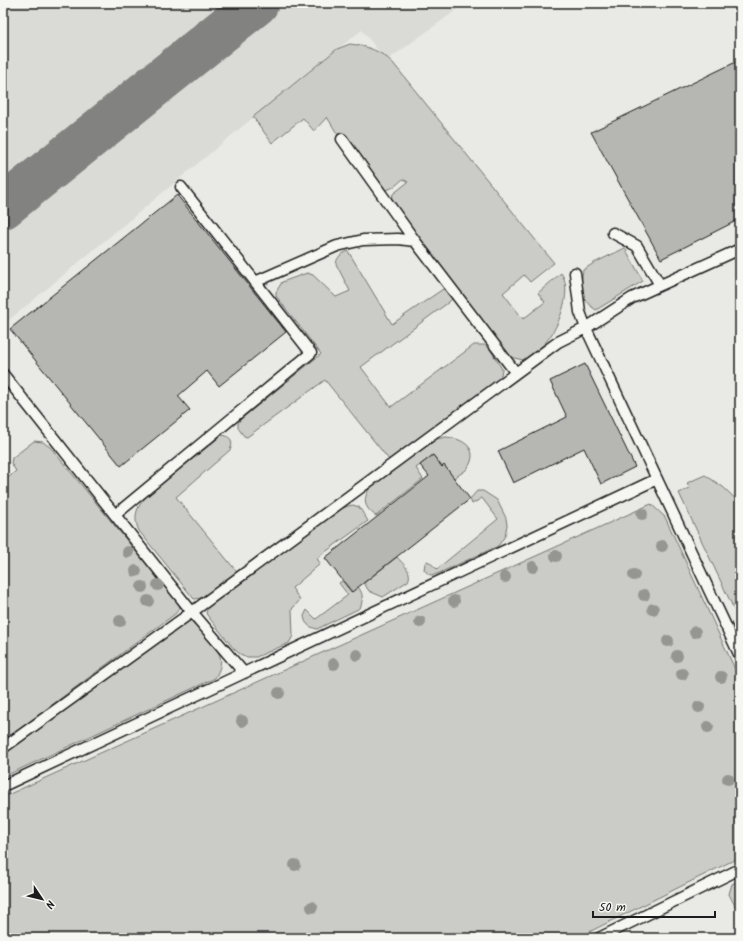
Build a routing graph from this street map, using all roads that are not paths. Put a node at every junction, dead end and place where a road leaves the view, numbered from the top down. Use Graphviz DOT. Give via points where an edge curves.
graph roads {
  1 [pos="342,139"];
  2 [pos="181,187"];
  3 [pos="613,232"];
  4 [pos="415,241"];
  5 [pos="740,249"];
  6 [pos="575,273"];
  7 [pos="255,282"];
  8 [pos="660,285"];
  9 [pos="586,328"];
  10 [pos="516,373"];
  11 [pos="3,374"];
  12 [pos="657,479"];
  13 [pos="115,515"];
  14 [pos="192,612"];
  15 [pos="740,656"];
  16 [pos="244,673"];
  17 [pos="3,748"];
  18 [pos="3,786"];
  19 [pos="740,868"];
  20 [pos="599,938"];
  1 -- 4 [label="lane"];
  2 -- 7 [label="lane"];
  3 -- 8 [label="lane" via="637,246"];
  4 -- 7 [label="lane" via="363,240 337,246"];
  4 -- 10 [label="lane"];
  5 -- 8 [label="lane"];
  6 -- 9 [label="lane" via="580,312"];
  7 -- 13 [label="lane" via="311,352"];
  8 -- 9 [label="lane" via="632,298"];
  9 -- 10 [label="lane" via="558,342"];
  9 -- 12 [label="lane"];
  10 -- 14 [label="lane"];
  11 -- 13 [label="lane"];
  12 -- 15 [label="lane"];
  12 -- 16 [label="lane"];
  13 -- 14 [label="lane"];
  14 -- 16 [label="lane"];
  14 -- 17 [label="lane"];
  16 -- 18 [label="lane"];
  19 -- 20 [label="lane"];
}
